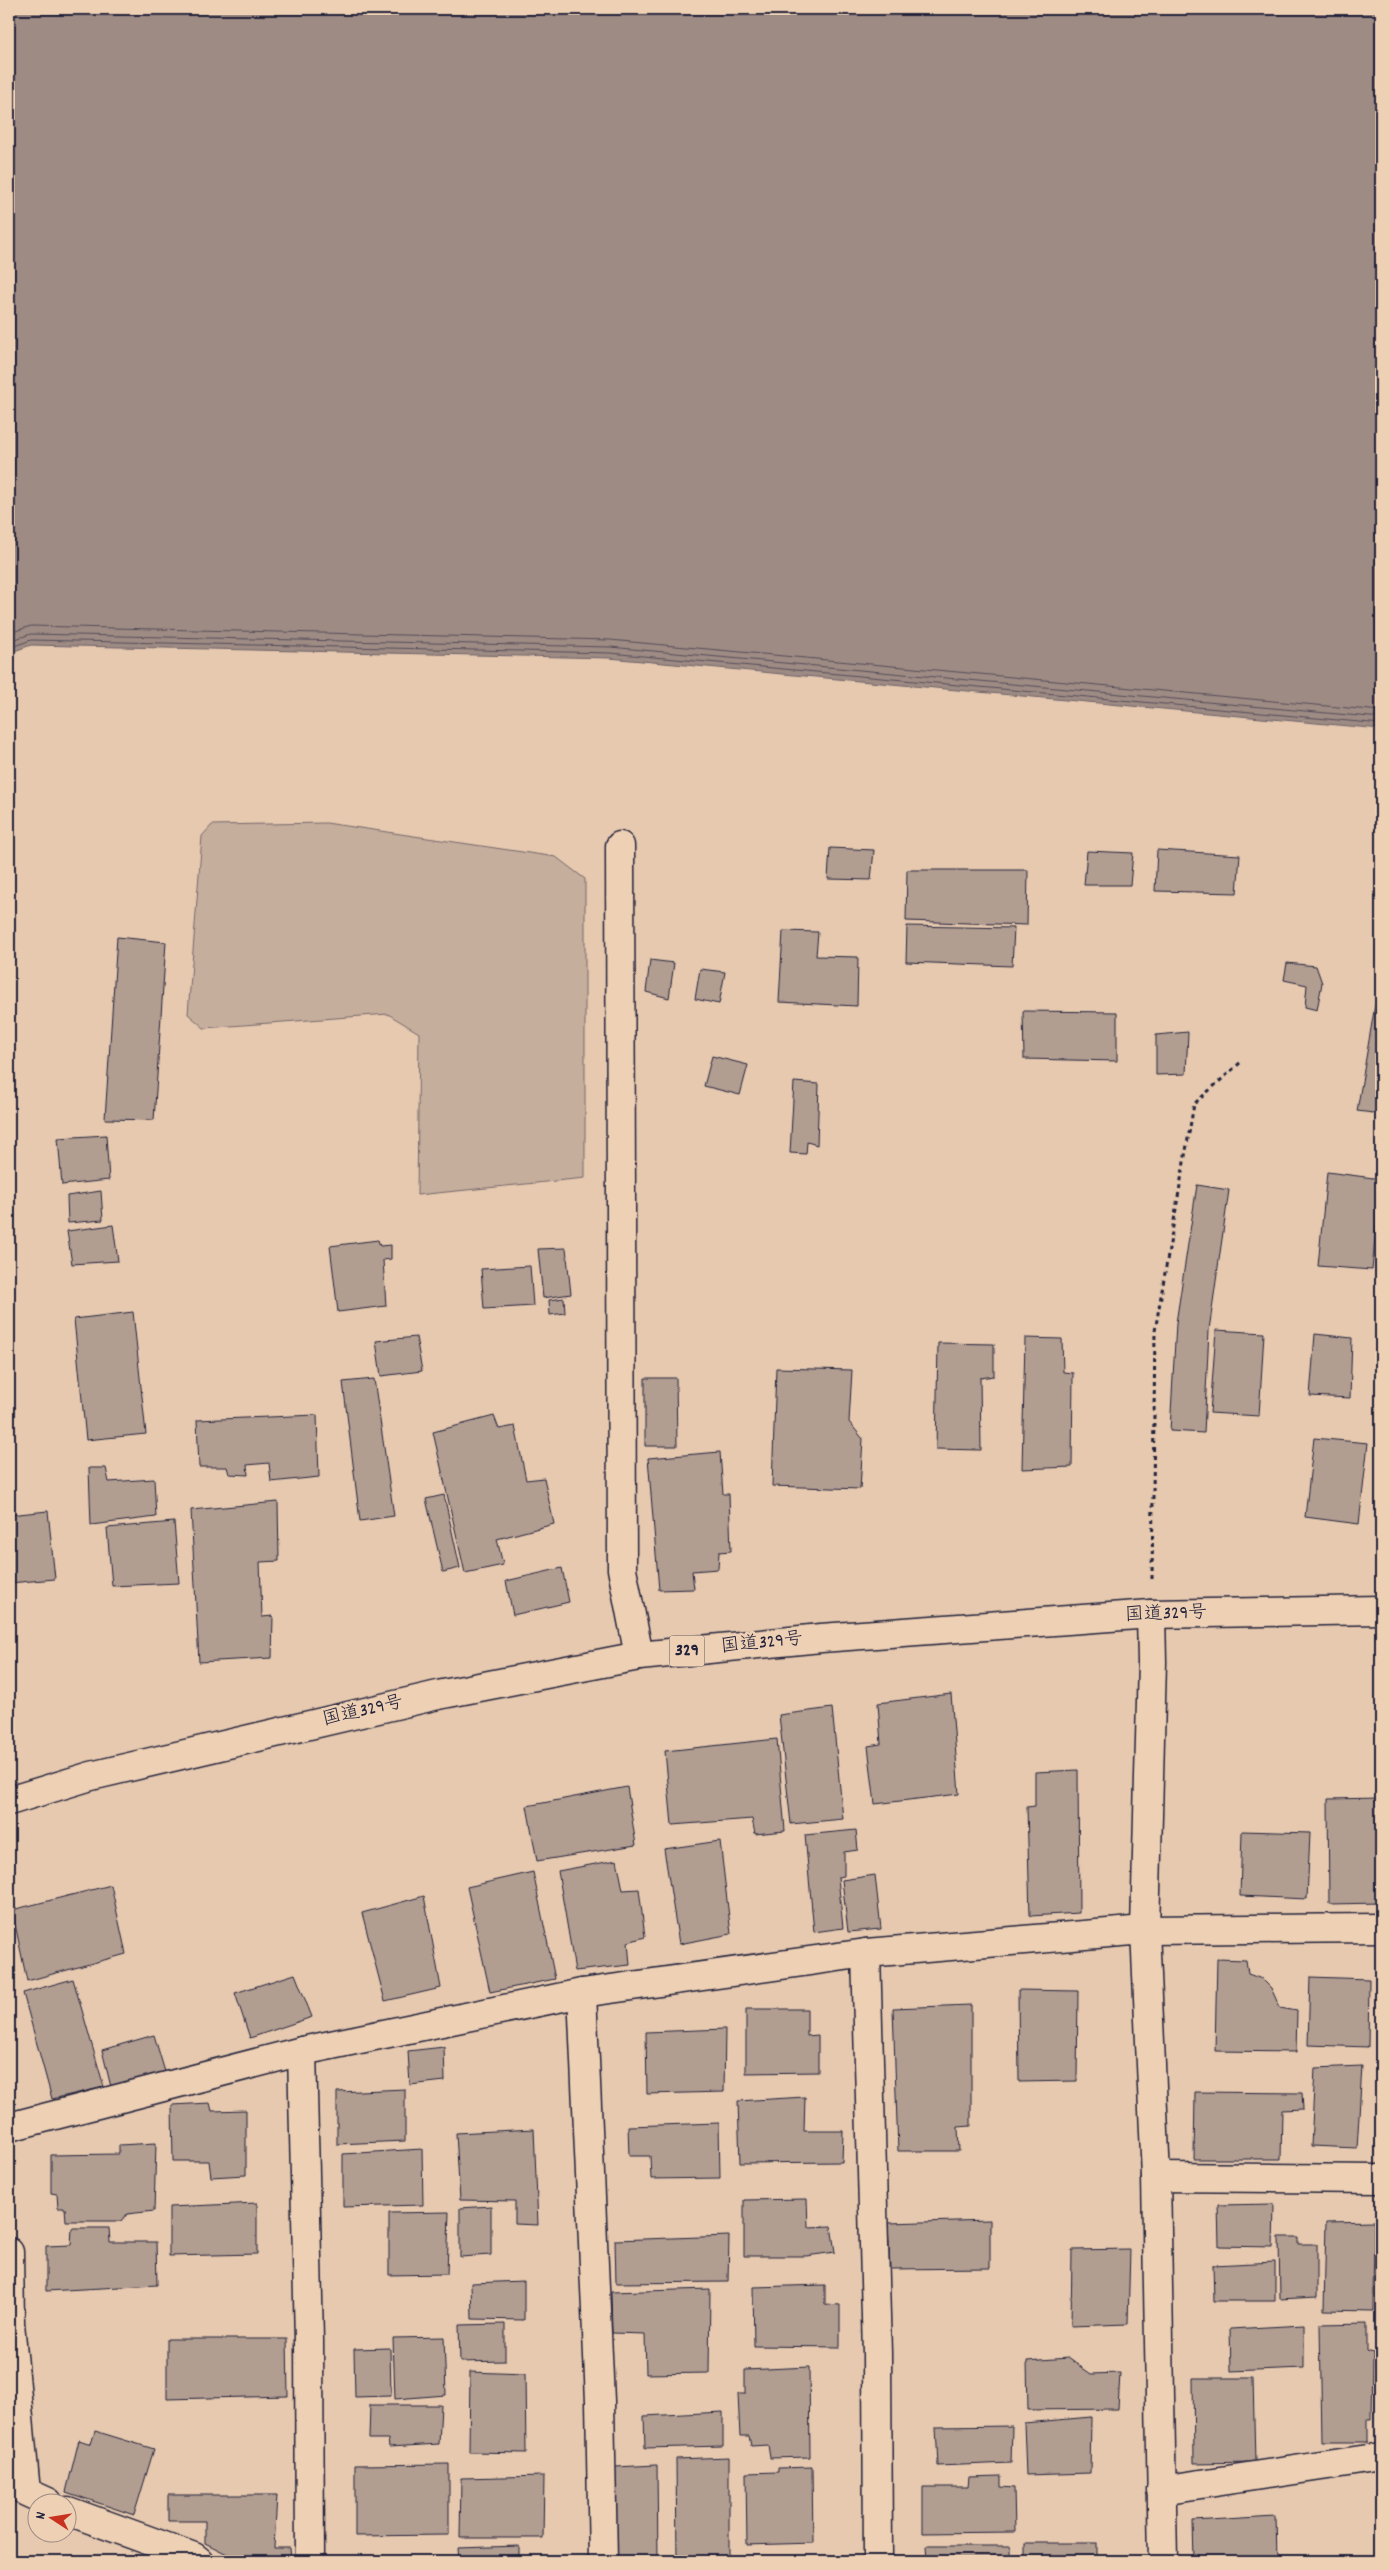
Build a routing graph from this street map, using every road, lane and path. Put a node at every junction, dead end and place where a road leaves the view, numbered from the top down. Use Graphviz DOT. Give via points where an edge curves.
graph roads {
  1 [pos="620,846"];
  2 [pos="1241,1062"];
  3 [pos="1381,1610"];
  4 [pos="1151,1614"];
  5 [pos="639,1656"];
  6 [pos="9,1801"];
  7 [pos="1381,1928"];
  8 [pos="1145,1930"];
  9 [pos="866,1953"];
  10 [pos="582,1993"];
  11 [pos="302,2051"];
  12 [pos="9,2127"];
  13 [pos="1156,2177"];
  14 [pos="1381,2179"];
  15 [pos="9,2252"];
  16 [pos="1381,2457"];
  17 [pos="1161,2490"];
  18 [pos="28,2493"];
  19 [pos="78,2515"];
  20 [pos="200,2561"];
  21 [pos="310,2561"];
  22 [pos="603,2561"];
  23 [pos="878,2561"];
  24 [pos="1163,2561"];
  1 -- 5 [label="main road" via="622,1569"];
  2 -- 4 [label="path" via="1194,1104 1154,1331"];
  3 -- 4 [label="main road, 国道329号 / 329"];
  4 -- 5 [label="main road, 国道329号 / 329" via="821,1638"];
  4 -- 8 [label="main road"];
  5 -- 6 [label="main road, 国道329号 / 329" via="438,1695 91,1776"];
  7 -- 8 [label="main road"];
  8 -- 9 [label="main road"];
  8 -- 13 [label="main road"];
  9 -- 10 [label="main road"];
  9 -- 23 [label="main road" via="877,2353"];
  10 -- 11 [label="main road"];
  10 -- 22 [label="main road" via="600,2401"];
  11 -- 12 [label="main road"];
  11 -- 21 [label="main road"];
  13 -- 14 [label="main road"];
  13 -- 17 [label="main road"];
  15 -- 18 [label="main road" via="10,2324"];
  16 -- 17 [label="main road"];
  17 -- 24 [label="main road"];
  19 -- 20 [label="main road"];
}
